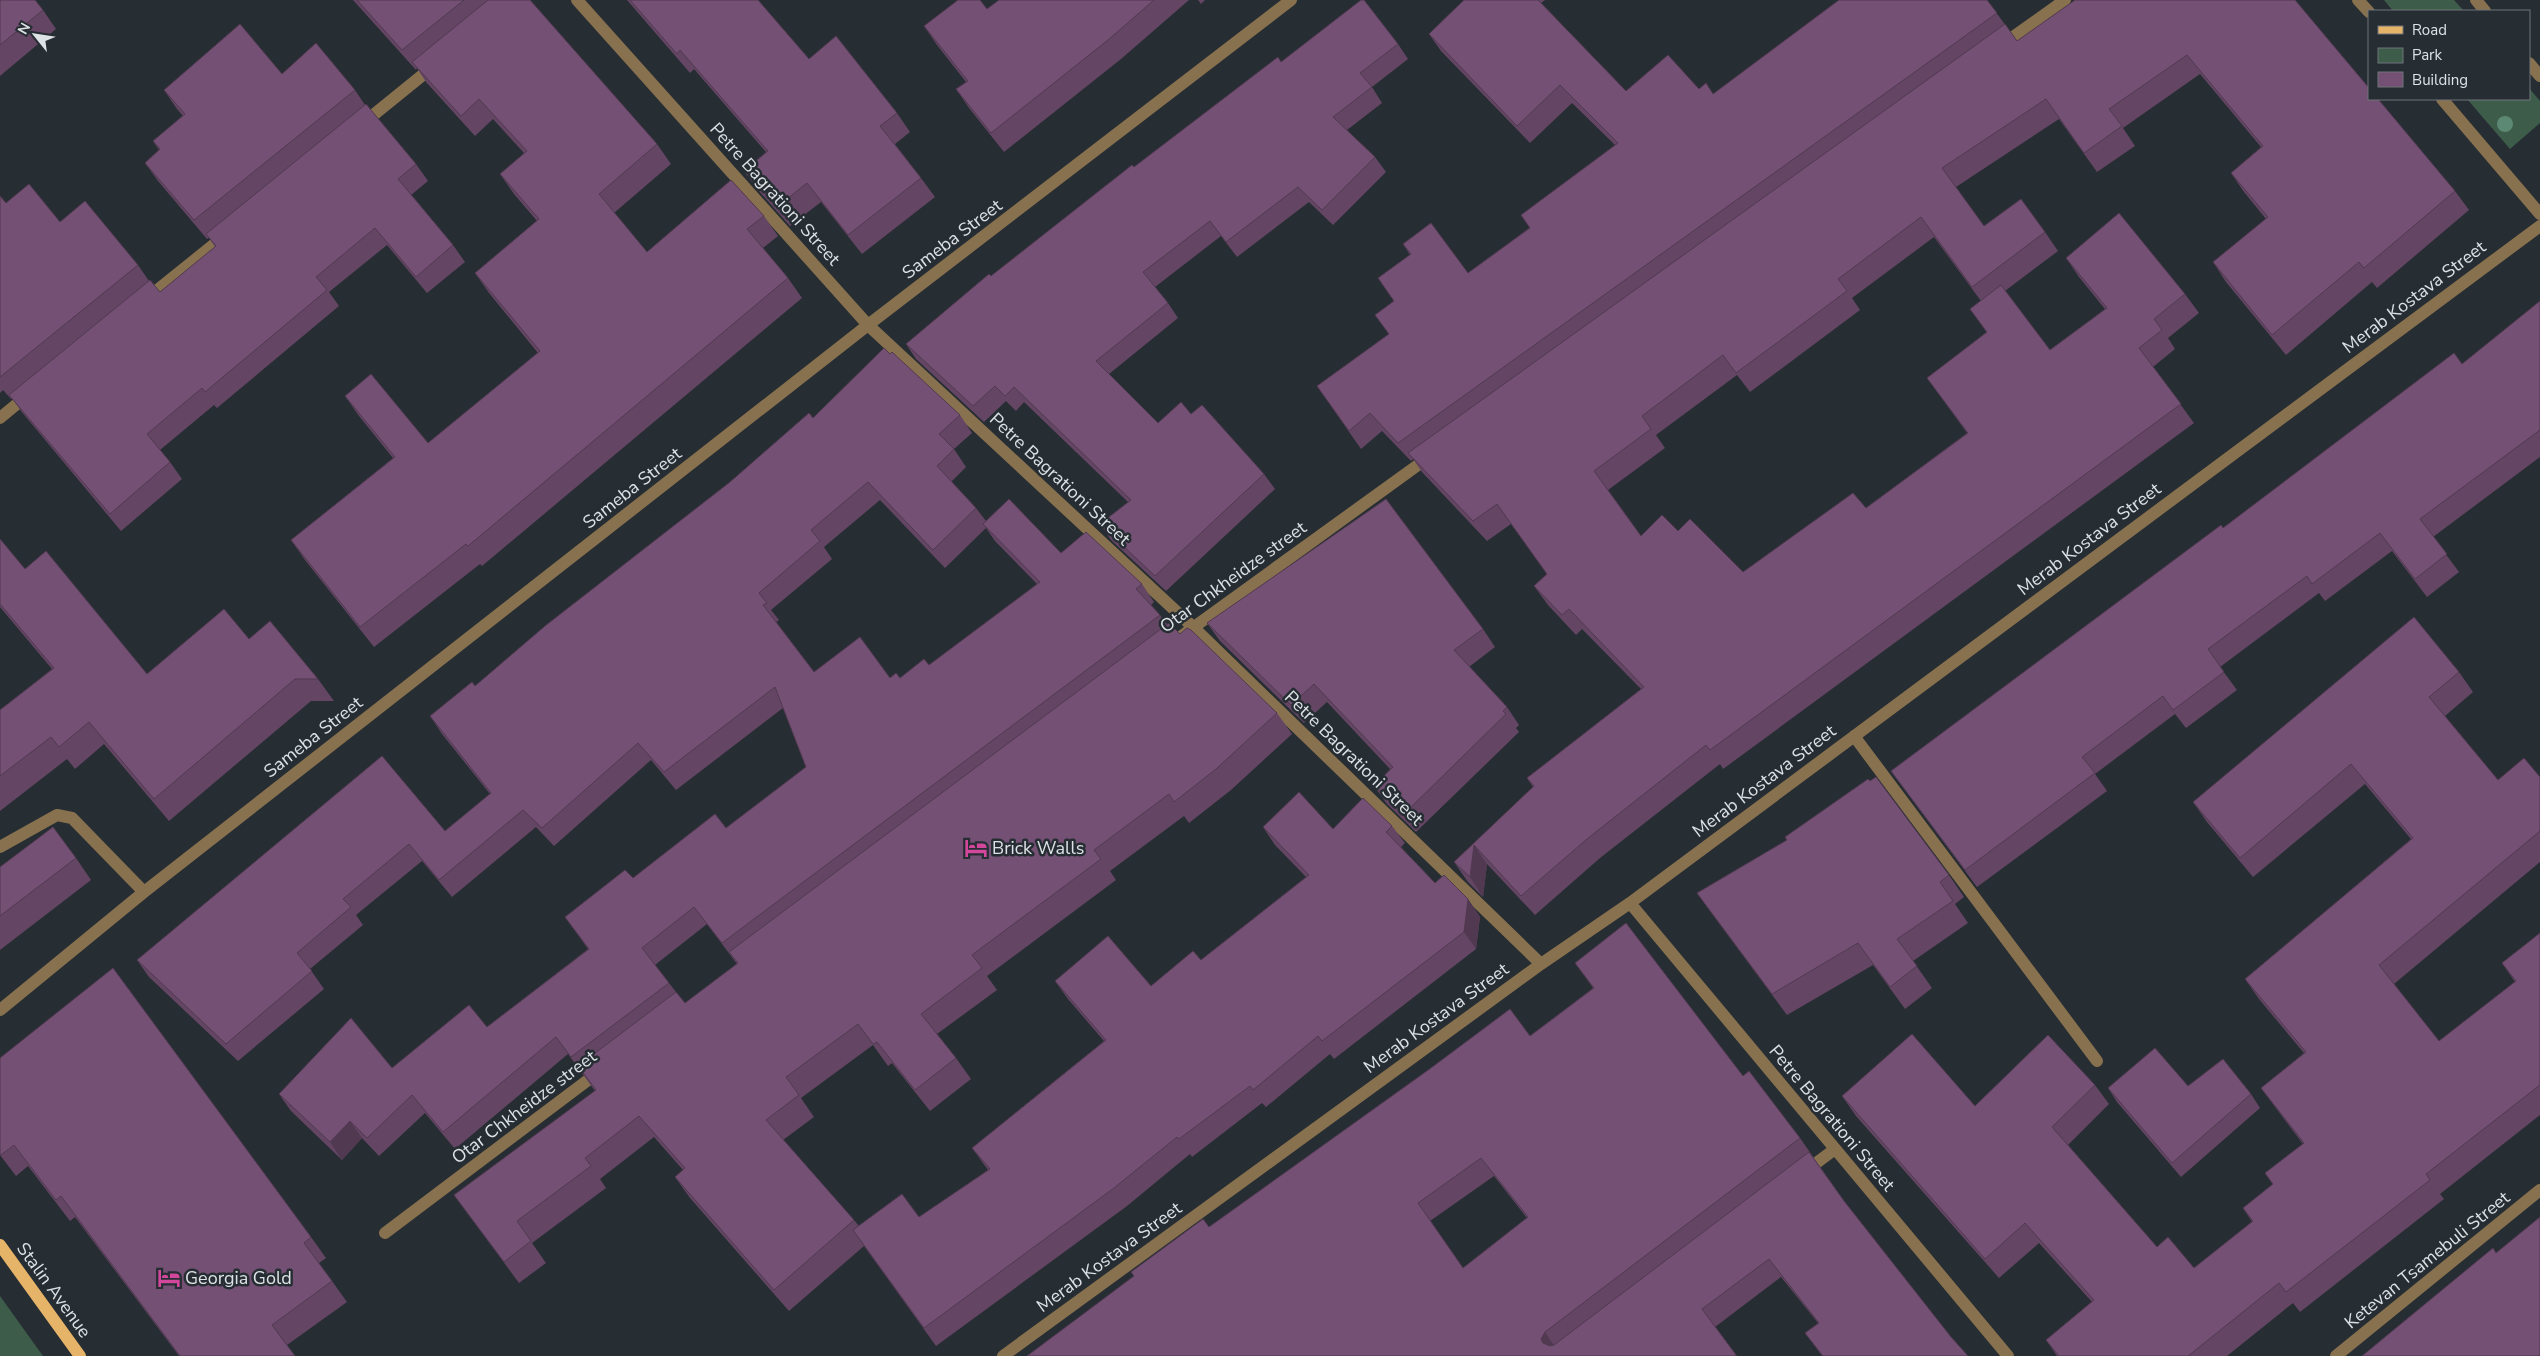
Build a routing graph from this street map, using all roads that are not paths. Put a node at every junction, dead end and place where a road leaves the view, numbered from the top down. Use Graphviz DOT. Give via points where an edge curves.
graph roads {
  1 [pos="577,0"];
  2 [pos="1292,0"];
  3 [pos="2065,0"];
  4 [pos="2358,0"];
  5 [pos="2476,0"];
  6 [pos="2484,10"];
  7 [pos="2368,11"];
  8 [pos="1992,52"];
  9 [pos="445,56"];
  10 [pos="2530,63"];
  11 [pos="2540,76"];
  12 [pos="2443,100"];
  13 [pos="353,131"];
  14 [pos="2540,214"];
  15 [pos="238,225"];
  16 [pos="2540,226"];
  17 [pos="138,306"];
  18 [pos="868,324"];
  19 [pos="38,387"];
  20 [pos="0,418"];
  21 [pos="1443,447"];
  22 [pos="1193,627"];
  23 [pos="1169,645"];
  24 [pos="1854,736"];
  25 [pos="0,847"];
  26 [pos="144,892"];
  27 [pos="1630,903"];
  28 [pos="1541,964"];
  29 [pos="0,1010"];
  30 [pos="614,1060"];
  31 [pos="2098,1061"];
  32 [pos="1835,1149"];
  33 [pos="1796,1178"];
  34 [pos="2540,1190"];
  35 [pos="385,1233"];
  36 [pos="0,1245"];
  37 [pos="80,1356"];
  38 [pos="1003,1356"];
  39 [pos="2008,1356"];
  40 [pos="2336,1356"];
  1 -- 18 [label="street, Petre Bagrationi Street"];
  2 -- 18 [label="street, Sameba Street"];
  3 -- 8 [label="street"];
  4 -- 7 [label="street"];
  5 -- 6 [label="street"];
  9 -- 13 [label="street"];
  10 -- 11 [label="street"];
  12 -- 14 [label="street"];
  15 -- 17 [label="street"];
  16 -- 24 [label="street, Merab Kostava Street"];
  18 -- 22 [label="street, Petre Bagrationi Street"];
  18 -- 26 [label="street, Sameba Street"];
  19 -- 20 [label="street"];
  21 -- 22 [label="street, Otar Chkheidze street"];
  22 -- 23 [label="street, Otar Chkheidze street"];
  22 -- 28 [label="street, Petre Bagrationi Street"];
  24 -- 27 [label="street, Merab Kostava Street"];
  24 -- 31 [label="street"];
  25 -- 26 [label="street" via="57,815 72,818"];
  26 -- 29 [label="street, Sameba Street"];
  27 -- 28 [label="street, Merab Kostava Street"];
  27 -- 32 [label="street, Petre Bagrationi Street"];
  28 -- 38 [label="street, Merab Kostava Street"];
  30 -- 35 [label="street, Otar Chkheidze street"];
  32 -- 33 [label="street"];
  32 -- 39 [label="street, Petre Bagrationi Street"];
  34 -- 40 [label="street, Ketevan Tsamebuli Street"];
  36 -- 37 [label="main road, Stalin Avenue"];
}
